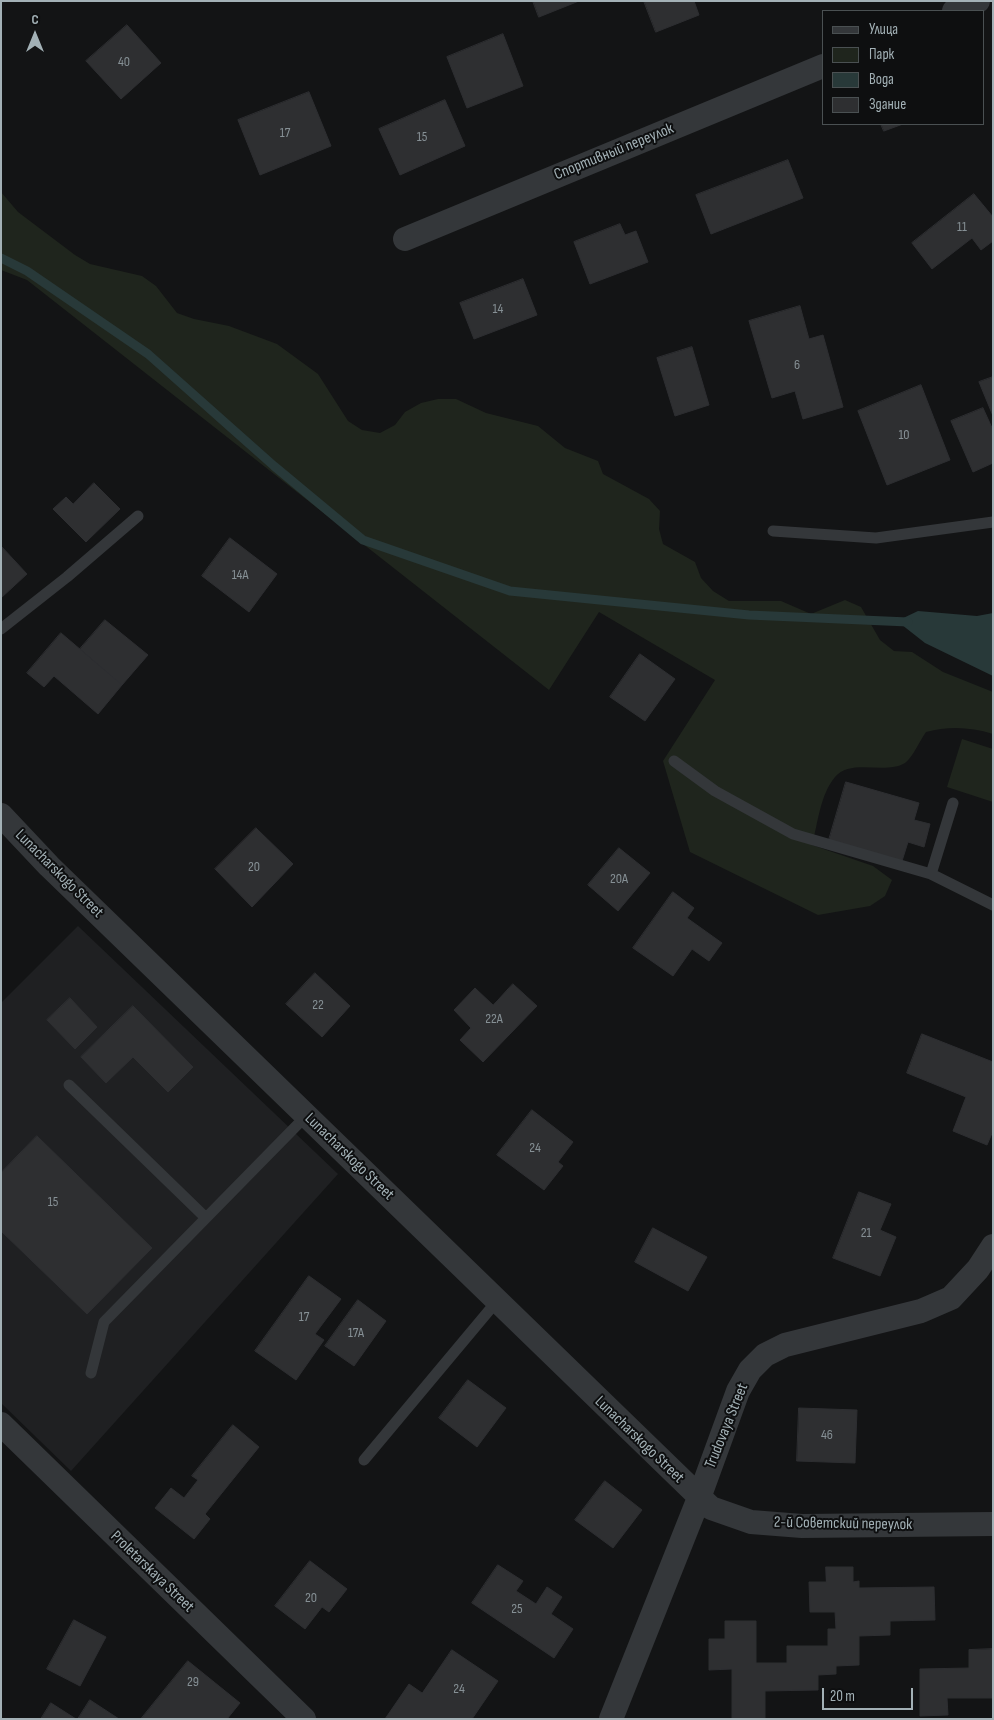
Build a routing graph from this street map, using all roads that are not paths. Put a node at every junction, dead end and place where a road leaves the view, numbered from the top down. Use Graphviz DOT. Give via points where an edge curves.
graph roads {
  1 [pos="978,1"];
  2 [pos="956,10"];
  3 [pos="822,66"];
  4 [pos="405,239"];
  5 [pos="138,516"];
  6 [pos="993,522"];
  7 [pos="773,531"];
  8 [pos="1,629"];
  9 [pos="674,760"];
  10 [pos="953,803"];
  11 [pos="1,814"];
  12 [pos="931,874"];
  13 [pos="993,905"];
  14 [pos="69,1085"];
  15 [pos="306,1116"];
  16 [pos="206,1218"];
  17 [pos="993,1246"];
  18 [pos="497,1301"];
  19 [pos="91,1374"];
  20 [pos="1,1424"];
  21 [pos="364,1460"];
  22 [pos="699,1498"];
  23 [pos="993,1524"];
  24 [pos="304,1719"];
  25 [pos="611,1719"];
  1 -- 2 [label="street"];
  3 -- 4 [label="street, Спортивный переулок"];
  5 -- 8 [label="lane"];
  6 -- 7 [label="lane" via="876,538"];
  9 -- 12 [label="lane" via="715,791 793,834"];
  10 -- 12 [label="lane"];
  11 -- 15 [label="street, Lunacharskogo Street" via="49,866"];
  12 -- 13 [label="lane"];
  14 -- 16 [label="lane"];
  15 -- 16 [label="lane"];
  15 -- 18 [label="street, Lunacharskogo Street"];
  16 -- 19 [label="lane" via="104,1322"];
  17 -- 22 [label="street, Trudovaya Street" via="978,1269 951,1298 921,1311 785,1345 765,1355 750,1370 738,1391"];
  18 -- 21 [label="lane"];
  18 -- 22 [label="street, Lunacharskogo Street"];
  20 -- 24 [label="street, Proletarskaya Street"];
  22 -- 23 [label="street, 2-й Советский переулок" via="711,1508 750,1522 802,1526"];
  22 -- 25 [label="street, Trudovaya Street"];
}
